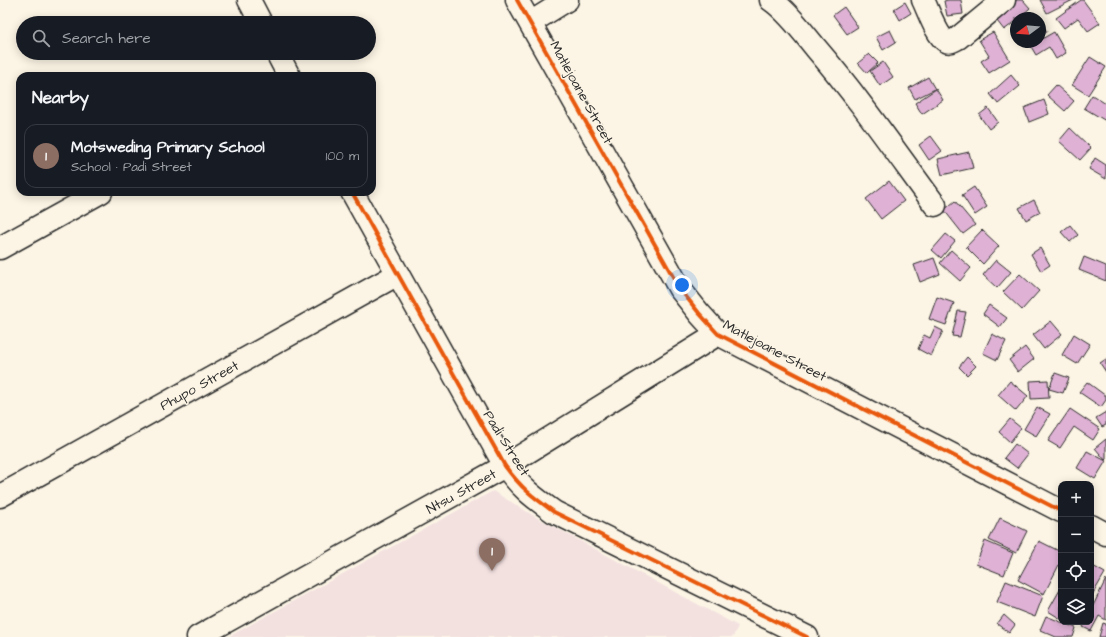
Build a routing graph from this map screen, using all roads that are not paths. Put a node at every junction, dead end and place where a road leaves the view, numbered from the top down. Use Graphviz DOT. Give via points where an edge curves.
graph roads {
  1 [pos="249,0"];
  2 [pos="517,0"];
  3 [pos="567,0"];
  4 [pos="771,0"];
  5 [pos="923,0"];
  6 [pos="1004,0"];
  7 [pos="257,16"];
  8 [pos="530,23"];
  9 [pos="281,60"];
  10 [pos="287,72"];
  11 [pos="94,196"];
  12 [pos="354,196"];
  13 [pos="935,205"];
  14 [pos="0,248"];
  15 [pos="398,274"];
  16 [pos="718,334"];
  17 [pos="505,466"];
  18 [pos="0,496"];
  19 [pos="1058,509"];
  20 [pos="1094,528"];
  21 [pos="1106,534"];
  22 [pos="776,630"];
  23 [pos="198,637"];
  24 [pos="807,637"];
  1 -- 7 [label="street"];
  2 -- 8 [label="street, Matlejoane Street"];
  3 -- 8 [label="street"];
  4 -- 13 [label="street" via="827,61"];
  5 -- 6 [label="street" via="939,33 950,42"];
  8 -- 16 [label="street, Matlejoane Street" via="680,289"];
  9 -- 10 [label="street"];
  11 -- 14 [label="street"];
  12 -- 15 [label="street, Padi Street"];
  15 -- 17 [label="street, Padi Street"];
  15 -- 18 [label="street, Phupo Street"];
  16 -- 17 [label="street, Ntsu Street"];
  16 -- 19 [label="street, Matlejoane Street"];
  17 -- 22 [label="street, Padi Street" via="518,484 534,499 554,512"];
  17 -- 23 [label="street, Ntsu Street"];
  20 -- 21 [label="street"];
  22 -- 24 [label="street, Padi Street"];
}
